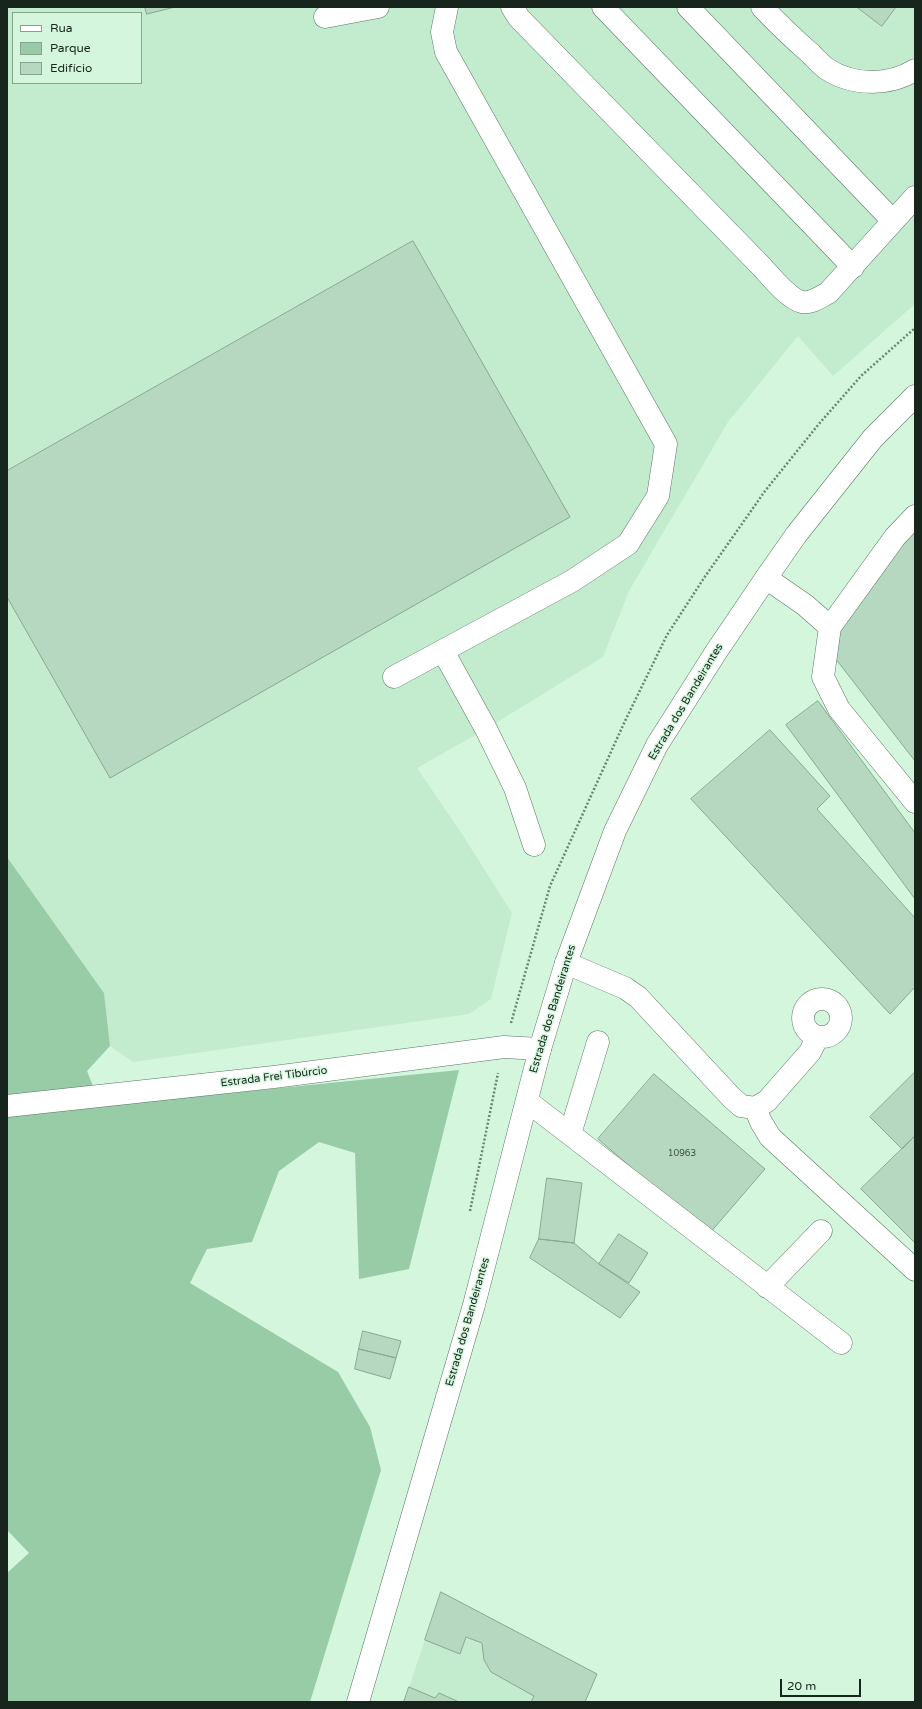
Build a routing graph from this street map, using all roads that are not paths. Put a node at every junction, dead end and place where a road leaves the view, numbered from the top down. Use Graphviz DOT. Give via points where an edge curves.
graph roads {
  1 [pos="378,7"];
  2 [pos="447,7"];
  3 [pos="512,7"];
  4 [pos="603,7"];
  5 [pos="688,7"];
  6 [pos="762,7"];
  7 [pos="325,18"];
  8 [pos="915,70"];
  9 [pos="915,197"];
  10 [pos="893,221"];
  11 [pos="853,267"];
  12 [pos="915,396"];
  13 [pos="915,516"];
  14 [pos="766,578"];
  15 [pos="830,627"];
  16 [pos="443,651"];
  17 [pos="394,677"];
  18 [pos="915,802"];
  19 [pos="534,845"];
  20 [pos="566,964"];
  21 [pos="817,1038"];
  22 [pos="598,1042"];
  23 [pos="540,1049"];
  24 [pos="527,1101"];
  25 [pos="7,1106"];
  26 [pos="755,1108"];
  27 [pos="570,1134"];
  28 [pos="821,1231"];
  29 [pos="915,1270"];
  30 [pos="767,1287"];
  31 [pos="841,1343"];
  32 [pos="358,1702"];
  1 -- 7 [label="main road"];
  2 -- 16 [label="main road" via="442,32 446,52 666,444 658,496 628,544 572,581"];
  3 -- 11 [label="main road" via="519,18 789,294 801,302 818,299 828,293"];
  4 -- 11 [label="main road"];
  5 -- 10 [label="main road"];
  6 -- 8 [label="main road" via="827,69 846,78 873,82 894,80"];
  9 -- 10 [label="main road"];
  10 -- 11 [label="main road"];
  12 -- 14 [label="main road, Estrada dos Bandeirantes" via="873,438 796,535"];
  13 -- 15 [label="main road" via="895,537"];
  14 -- 15 [label="main road" via="805,605"];
  14 -- 20 [label="main road, Estrada dos Bandeirantes" via="657,745 615,831"];
  15 -- 18 [label="main road" via="823,677 839,709"];
  16 -- 17 [label="main road"];
  16 -- 19 [label="main road" via="515,788"];
  20 -- 23 [label="main road, Estrada dos Bandeirantes"];
  20 -- 26 [label="main road" via="625,988 638,997 730,1096 741,1106"];
  21 -- 26 [label="main road" via="810,1052 767,1101"];
  22 -- 27 [label="main road"];
  23 -- 24 [label="main road, Estrada dos Bandeirantes"];
  23 -- 25 [label="main road, Estrada Frei Tibúrcio" via="504,1047 274,1078"];
  24 -- 27 [label="main road"];
  24 -- 32 [label="main road, Estrada dos Bandeirantes" via="474,1305"];
  26 -- 29 [label="main road" via="770,1137"];
  27 -- 30 [label="main road"];
  28 -- 30 [label="main road"];
  30 -- 31 [label="main road"];
}
